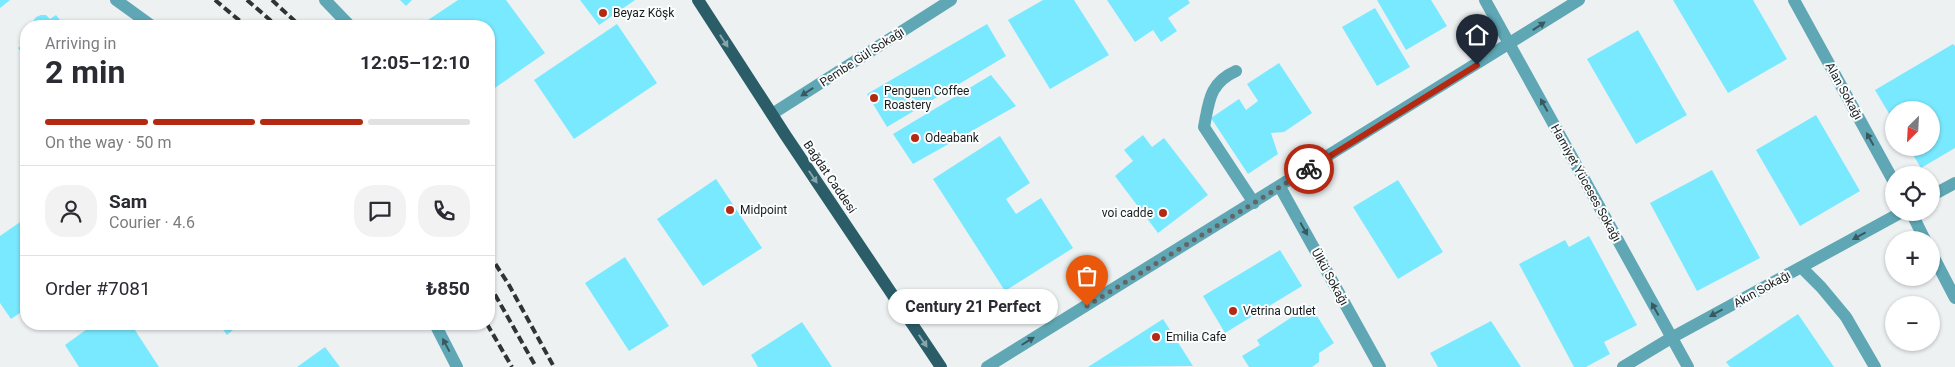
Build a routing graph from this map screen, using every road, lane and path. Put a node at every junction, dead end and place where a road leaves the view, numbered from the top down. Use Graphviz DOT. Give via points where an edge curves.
graph roads {
  1 [pos="116,0"];
  2 [pos="325,0"];
  3 [pos="698,0"];
  4 [pos="951,0"];
  5 [pos="1485,0"];
  6 [pos="1579,0"];
  7 [pos="1794,0"];
  8 [pos="144,20"];
  9 [pos="344,20"];
  10 [pos="1510,44"];
  11 [pos="1236,71"];
  12 [pos="772,114"];
  13 [pos="1885,166"];
  14 [pos="1955,182"];
  15 [pos="1280,186"];
  16 [pos="1940,191"];
  17 [pos="1254,203"];
  18 [pos="1886,221"];
  19 [pos="1801,268"];
  20 [pos="1940,269"];
  21 [pos="1955,298"];
  22 [pos="438,330"];
  23 [pos="1671,338"];
  24 [pos="457,367"];
  25 [pos="941,367"];
  26 [pos="987,367"];
  27 [pos="1380,367"];
  28 [pos="1623,367"];
  29 [pos="1688,367"];
  30 [pos="1875,367"];
  1 -- 8 [label="street"];
  2 -- 9 [label="street"];
  3 -- 12 [label="main road, Bağdat Caddesi, one-way"];
  4 -- 12 [label="street, Pembe Gül Sokağı, one-way"];
  5 -- 10 [label="street, Hamiyet Yüceses Sokağı"];
  10 -- 6 [label="street, one-way"];
  13 -- 7 [label="street, Alan Sokağı, one-way"];
  10 -- 15 [label="street"];
  23 -- 10 [label="street, Hamiyet Yüceses Sokağı, one-way"];
  11 -- 17 [label="street" via="1211,92 1204,127"];
  12 -- 25 [label="main road, Bağdat Caddesi, one-way"];
  14 -- 16 [label="street"];
  15 -- 17 [label="street"];
  15 -- 27 [label="street, Ülkü Sokağı, one-way"];
  26 -- 17 [label="street, one-way"];
  18 -- 19 [label="street, Akın Sokağı, one-way"];
  19 -- 23 [label="street, Akın Sokağı, one-way"];
  19 -- 30 [label="street" via="1846,317"];
  20 -- 21 [label="street"];
  24 -- 22 [label="street, one-way"];
  23 -- 28 [label="street, Akın Sokağı"];
  23 -- 29 [label="street, Hamiyet Yüceses Sokağı"];
}
